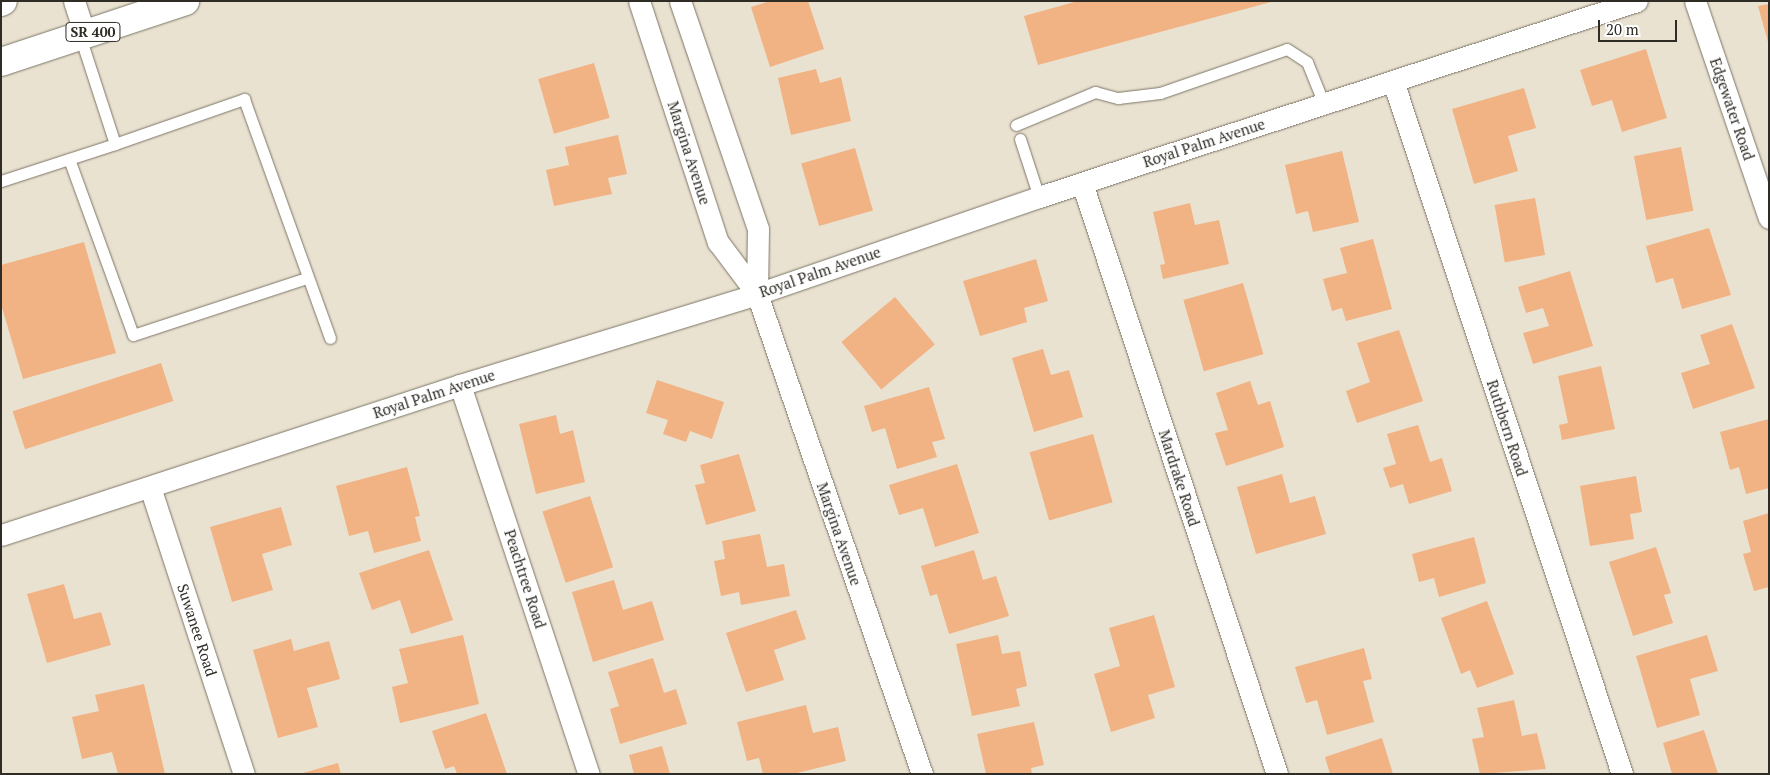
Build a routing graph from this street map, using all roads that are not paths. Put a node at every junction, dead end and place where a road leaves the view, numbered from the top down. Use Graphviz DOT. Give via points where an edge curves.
graph roads {
  1 [pos="74,1"];
  2 [pos="186,1"];
  3 [pos="639,1"];
  4 [pos="680,1"];
  5 [pos="1637,1"];
  6 [pos="1695,1"];
  7 [pos="83,35"];
  8 [pos="1,62"];
  9 [pos="1393,81"];
  10 [pos="1324,104"];
  11 [pos="1016,125"];
  12 [pos="1020,139"];
  13 [pos="115,144"];
  14 [pos="68,159"];
  15 [pos="1,181"];
  16 [pos="1082,183"];
  17 [pos="1038,197"];
  18 [pos="1769,218"];
  19 [pos="306,278"];
  20 [pos="757,294"];
  21 [pos="330,338"];
  22 [pos="460,385"];
  23 [pos="150,487"];
  24 [pos="1,536"];
  25 [pos="244,774"];
  26 [pos="589,774"];
  27 [pos="922,774"];
  28 [pos="1277,774"];
  29 [pos="1622,774"];
  1 -- 7 [label="street"];
  2 -- 7 [label="main road, SR 400"];
  3 -- 20 [label="street, Margina Avenue" via="718,242"];
  4 -- 20 [label="street, Margina Avenue" via="758,229"];
  5 -- 9 [label="street, Royal Palm Avenue"];
  6 -- 18 [label="street, Edgewater Road"];
  7 -- 8 [label="main road, SR 400"];
  7 -- 13 [label="lane"];
  9 -- 10 [label="street, Royal Palm Avenue"];
  9 -- 29 [label="street, Ruthbern Road"];
  10 -- 11 [label="lane" via="1307,62 1287,49 1160,93 1118,98 1095,92"];
  10 -- 16 [label="street, Royal Palm Avenue"];
  12 -- 17 [label="lane"];
  13 -- 14 [label="lane"];
  13 -- 19 [label="lane" via="244,99"];
  14 -- 15 [label="lane"];
  14 -- 19 [label="lane" via="133,335"];
  16 -- 17 [label="street, Royal Palm Avenue"];
  16 -- 28 [label="street, Mardrake Road"];
  17 -- 20 [label="street, Royal Palm Avenue"];
  19 -- 21 [label="lane"];
  20 -- 22 [label="street, Royal Palm Avenue"];
  20 -- 27 [label="street, Margina Avenue"];
  22 -- 23 [label="street, Royal Palm Avenue"];
  22 -- 26 [label="street, Peachtree Road"];
  23 -- 24 [label="street, Royal Palm Avenue"];
  23 -- 25 [label="street, Suwanee Road"];
}
